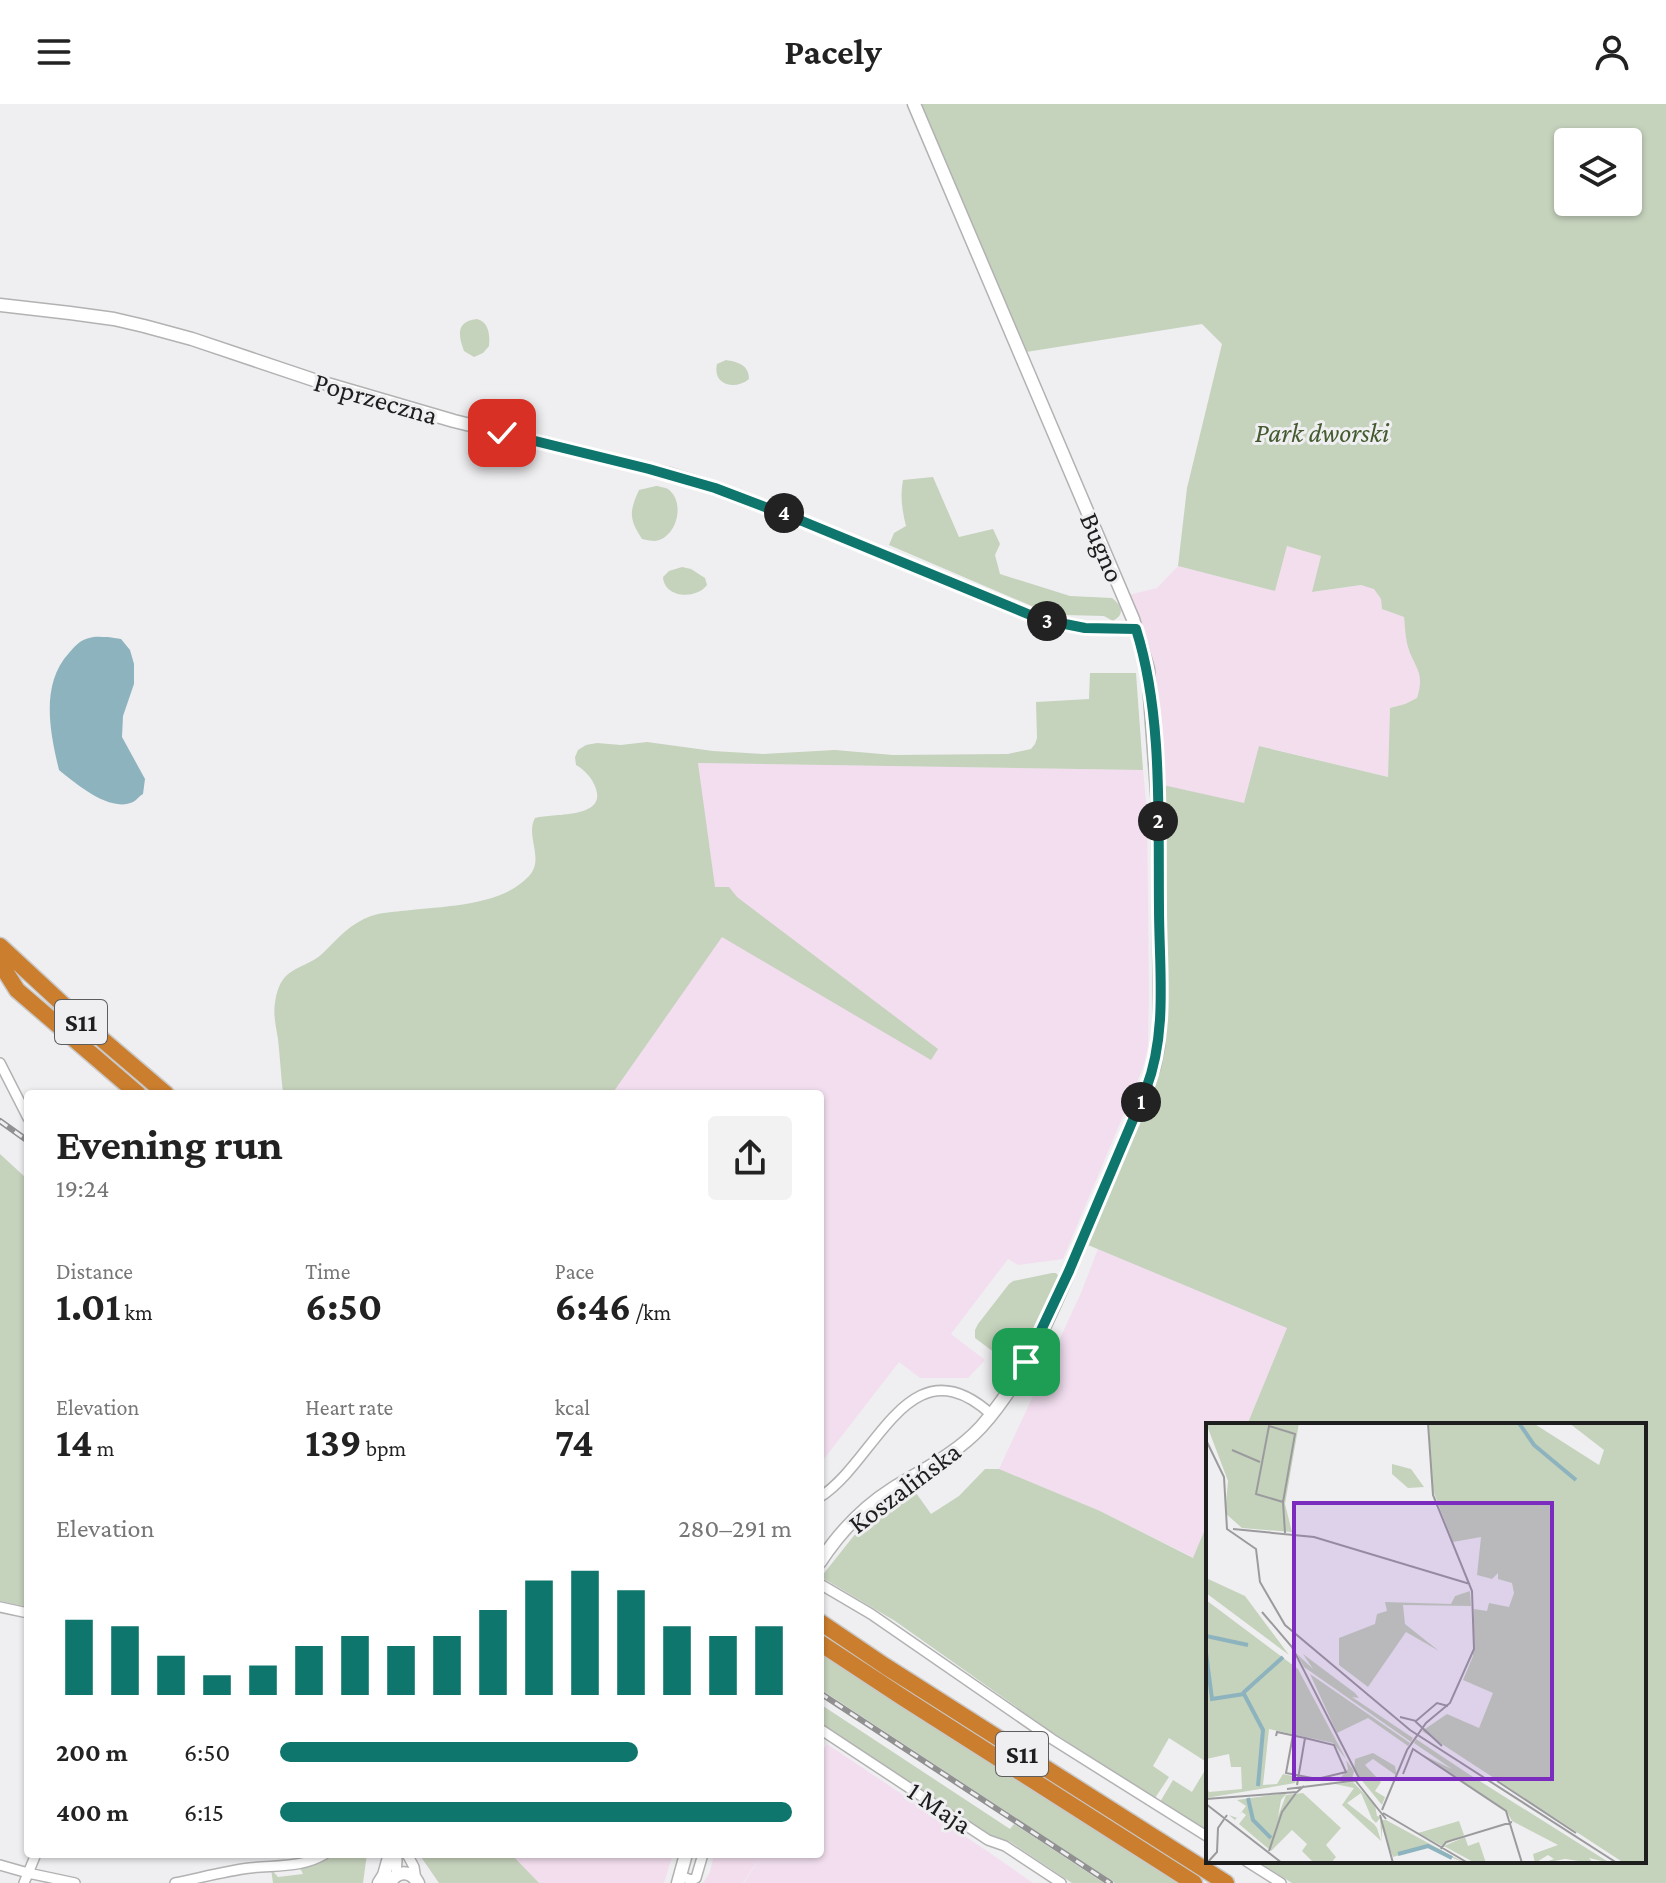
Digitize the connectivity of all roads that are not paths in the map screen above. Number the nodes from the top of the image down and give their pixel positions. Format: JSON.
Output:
{"nodes":[{"id":1,"x":914,"y":104,"type":"edge"},
{"id":2,"x":0,"y":305,"type":"edge"},
{"id":3,"x":1136,"y":629,"type":"junction"},
{"id":4,"x":0,"y":946,"type":"edge"},
{"id":5,"x":0,"y":963,"type":"edge"},
{"id":6,"x":0,"y":1063,"type":"edge"},
{"id":7,"x":133,"y":1090,"type":"edge"},
{"id":8,"x":161,"y":1090,"type":"edge"},
{"id":9,"x":24,"y":1110,"type":"edge"},
{"id":10,"x":992,"y":1415,"type":"junction"},
{"id":11,"x":824,"y":1494,"type":"edge"},
{"id":12,"x":824,"y":1556,"type":"edge"},
{"id":13,"x":824,"y":1586,"type":"edge"},
{"id":14,"x":0,"y":1607,"type":"edge"},
{"id":15,"x":24,"y":1612,"type":"edge"},
{"id":16,"x":824,"y":1625,"type":"edge"},
{"id":17,"x":824,"y":1646,"type":"edge"},
{"id":18,"x":824,"y":1732,"type":"edge"},
{"id":19,"x":1206,"y":1836,"type":"edge"},
{"id":20,"x":34,"y":1858,"type":"edge"},
{"id":21,"x":318,"y":1858,"type":"edge"},
{"id":22,"x":390,"y":1858,"type":"edge"},
{"id":23,"x":395,"y":1858,"type":"edge"},
{"id":24,"x":409,"y":1858,"type":"edge"},
{"id":25,"x":685,"y":1858,"type":"edge"},
{"id":26,"x":702,"y":1858,"type":"edge"},
{"id":27,"x":1249,"y":1863,"type":"edge"},
{"id":28,"x":0,"y":1865,"type":"edge"},
{"id":29,"x":26,"y":1878,"type":"edge"},
{"id":30,"x":679,"y":1879,"type":"edge"},
{"id":31,"x":387,"y":1881,"type":"edge"},
{"id":32,"x":417,"y":1881,"type":"edge"},
{"id":33,"x":75,"y":1883,"type":"edge"},
{"id":34,"x":175,"y":1883,"type":"edge"},
{"id":35,"x":1061,"y":1883,"type":"edge"},
{"id":36,"x":1194,"y":1883,"type":"edge"},
{"id":37,"x":1226,"y":1883,"type":"edge"},
{"id":38,"x":1281,"y":1883,"type":"edge"}],
"edges":[{"from":1,"to":3,"type":"street","name":"Bugno"},
{"from":2,"to":3,"type":"street","name":"Poprzeczna"},
{"from":3,"to":10,"type":"street","name":"Bugno"},
{"from":4,"to":8,"type":"highway","number":"S11"},
{"from":5,"to":7,"type":"highway","number":"S11"},
{"from":6,"to":9,"type":"street"},
{"from":10,"to":11,"type":"street"},
{"from":10,"to":12,"type":"street","name":"Koszalińska"},
{"from":13,"to":19,"type":"street"},
{"from":14,"to":15,"type":"street"},
{"from":16,"to":37,"type":"highway","number":"S11"},
{"from":17,"to":36,"type":"highway","number":"S11"},
{"from":18,"to":35,"type":"street","name":"1 Maja"},
{"from":20,"to":29,"type":"street"},
{"from":21,"to":34,"type":"street"},
{"from":22,"to":31,"type":"street"},
{"from":23,"to":31,"type":"street"},
{"from":24,"to":32,"type":"street"},
{"from":25,"to":30,"type":"street"},
{"from":26,"to":30,"type":"street"},
{"from":27,"to":38,"type":"street"},
{"from":28,"to":29,"type":"street"},
{"from":29,"to":33,"type":"street"},
{"from":31,"to":32,"type":"street"}]}
